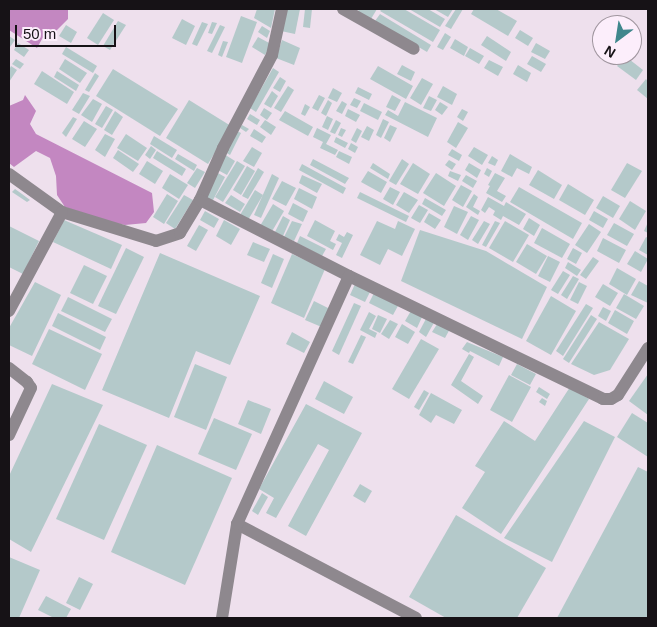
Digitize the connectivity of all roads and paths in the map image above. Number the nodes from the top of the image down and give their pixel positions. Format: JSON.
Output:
{"nodes":[{"id":1,"x":282,"y":9,"type":"edge"},
{"id":2,"x":342,"y":9,"type":"edge"},
{"id":3,"x":414,"y":48,"type":"dead end"},
{"id":4,"x":9,"y":174,"type":"edge"},
{"id":5,"x":200,"y":200,"type":"junction"},
{"id":6,"x":62,"y":212,"type":"junction"},
{"id":7,"x":349,"y":276,"type":"junction"},
{"id":8,"x":9,"y":311,"type":"edge"},
{"id":9,"x":648,"y":348,"type":"edge"},
{"id":10,"x":9,"y":368,"type":"edge"},
{"id":11,"x":9,"y":435,"type":"edge"},
{"id":12,"x":237,"y":524,"type":"junction"},
{"id":13,"x":222,"y":618,"type":"edge"},
{"id":14,"x":416,"y":618,"type":"edge"}],
"edges":[{"from":1,"to":5,"type":"street"},
{"from":2,"to":3,"type":"street"},
{"from":4,"to":6,"type":"street"},
{"from":5,"to":6,"type":"street"},
{"from":5,"to":7,"type":"street"},
{"from":6,"to":8,"type":"street"},
{"from":7,"to":9,"type":"street"},
{"from":7,"to":12,"type":"street"},
{"from":10,"to":11,"type":"street"},
{"from":12,"to":13,"type":"street"},
{"from":12,"to":14,"type":"street"}]}
